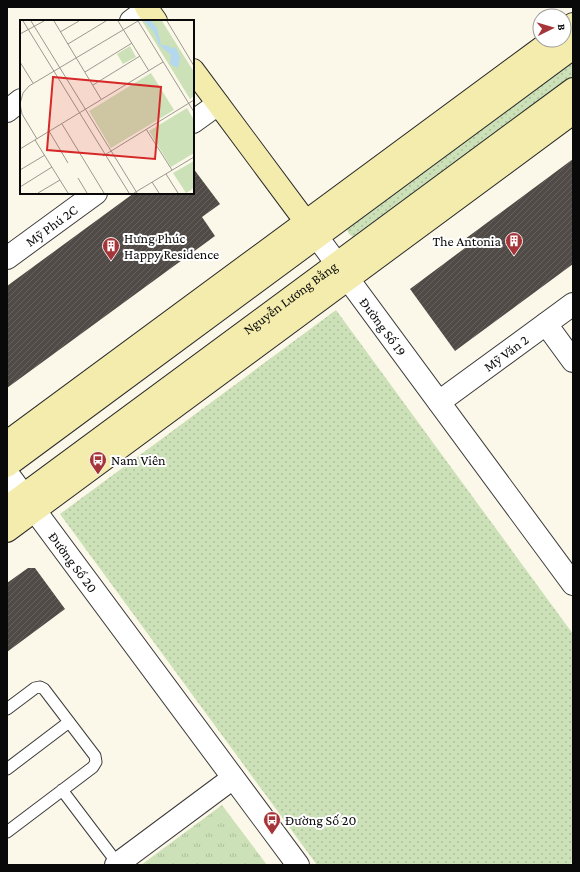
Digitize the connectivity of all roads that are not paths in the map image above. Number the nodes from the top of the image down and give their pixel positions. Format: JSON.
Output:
{"nodes":[{"id":1,"x":542,"y":48,"type":"edge"},
{"id":2,"x":573,"y":48,"type":"edge"},
{"id":3,"x":194,"y":71,"type":"edge"},
{"id":4,"x":573,"y":89,"type":"edge"},
{"id":5,"x":20,"y":101,"type":"edge"},
{"id":6,"x":218,"y":104,"type":"junction"},
{"id":7,"x":7,"y":111,"type":"edge"},
{"id":8,"x":573,"y":113,"type":"edge"},
{"id":9,"x":194,"y":121,"type":"edge"},
{"id":10,"x":95,"y":194,"type":"edge"},
{"id":11,"x":311,"y":230,"type":"junction"},
{"id":12,"x":7,"y":258,"type":"edge"},
{"id":13,"x":343,"y":272,"type":"junction"},
{"id":14,"x":573,"y":304,"type":"edge"},
{"id":15,"x":546,"y":324,"type":"junction"},
{"id":16,"x":573,"y":361,"type":"edge"},
{"id":17,"x":439,"y":402,"type":"junction"},
{"id":18,"x":7,"y":442,"type":"edge"},
{"id":19,"x":7,"y":466,"type":"edge"},
{"id":20,"x":7,"y":473,"type":"edge"},
{"id":21,"x":22,"y":504,"type":"edge"},
{"id":22,"x":7,"y":531,"type":"edge"},
{"id":23,"x":573,"y":584,"type":"edge"},
{"id":24,"x":7,"y":709,"type":"edge"},
{"id":25,"x":69,"y":722,"type":"junction"},
{"id":26,"x":7,"y":769,"type":"edge"},
{"id":27,"x":233,"y":778,"type":"junction"},
{"id":28,"x":62,"y":790,"type":"junction"},
{"id":29,"x":7,"y":832,"type":"edge"},
{"id":30,"x":117,"y":864,"type":"edge"},
{"id":31,"x":298,"y":865,"type":"edge"}],
"edges":[{"from":1,"to":11,"type":"main road"},
{"from":2,"to":11,"type":"main road"},
{"from":3,"to":6,"type":"main road","name":"Đường Số 19"},
{"from":4,"to":13,"type":"main road","name":"Nguyễn Lương Bằng"},
{"from":5,"to":7,"type":"street"},
{"from":6,"to":9,"type":"street"},
{"from":6,"to":11,"type":"main road","name":"Đường Số 19"},
{"from":8,"to":13,"type":"main road","name":"Nguyễn Lương Bằng"},
{"from":10,"to":12,"type":"street","name":"Mỹ Phú 2C"},
{"from":11,"to":13,"type":"street","name":"Đường Số 19"},
{"from":11,"to":18,"type":"main road"},
{"from":11,"to":19,"type":"main road"},
{"from":13,"to":17,"type":"street","name":"Đường Số 19"},
{"from":13,"to":21,"type":"main road","name":"Nguyễn Lương Bằng"},
{"from":14,"to":15,"type":"street","name":"Mỹ Văn 2"},
{"from":15,"to":16,"type":"street"},
{"from":15,"to":17,"type":"street","name":"Mỹ Văn 2"},
{"from":17,"to":23,"type":"street","name":"Đường Số 19"},
{"from":20,"to":21,"type":"street","name":"Đường Số 20"},
{"from":21,"to":22,"type":"main road","name":"Nguyễn Lương Bằng"},
{"from":21,"to":27,"type":"street","name":"Đường Số 20"},
{"from":24,"to":25,"type":"lane"},
{"from":25,"to":26,"type":"lane"},
{"from":25,"to":28,"type":"lane"},
{"from":27,"to":30,"type":"street"},
{"from":27,"to":31,"type":"street","name":"Đường Số 20"},
{"from":28,"to":29,"type":"lane"},
{"from":28,"to":30,"type":"lane"}]}
